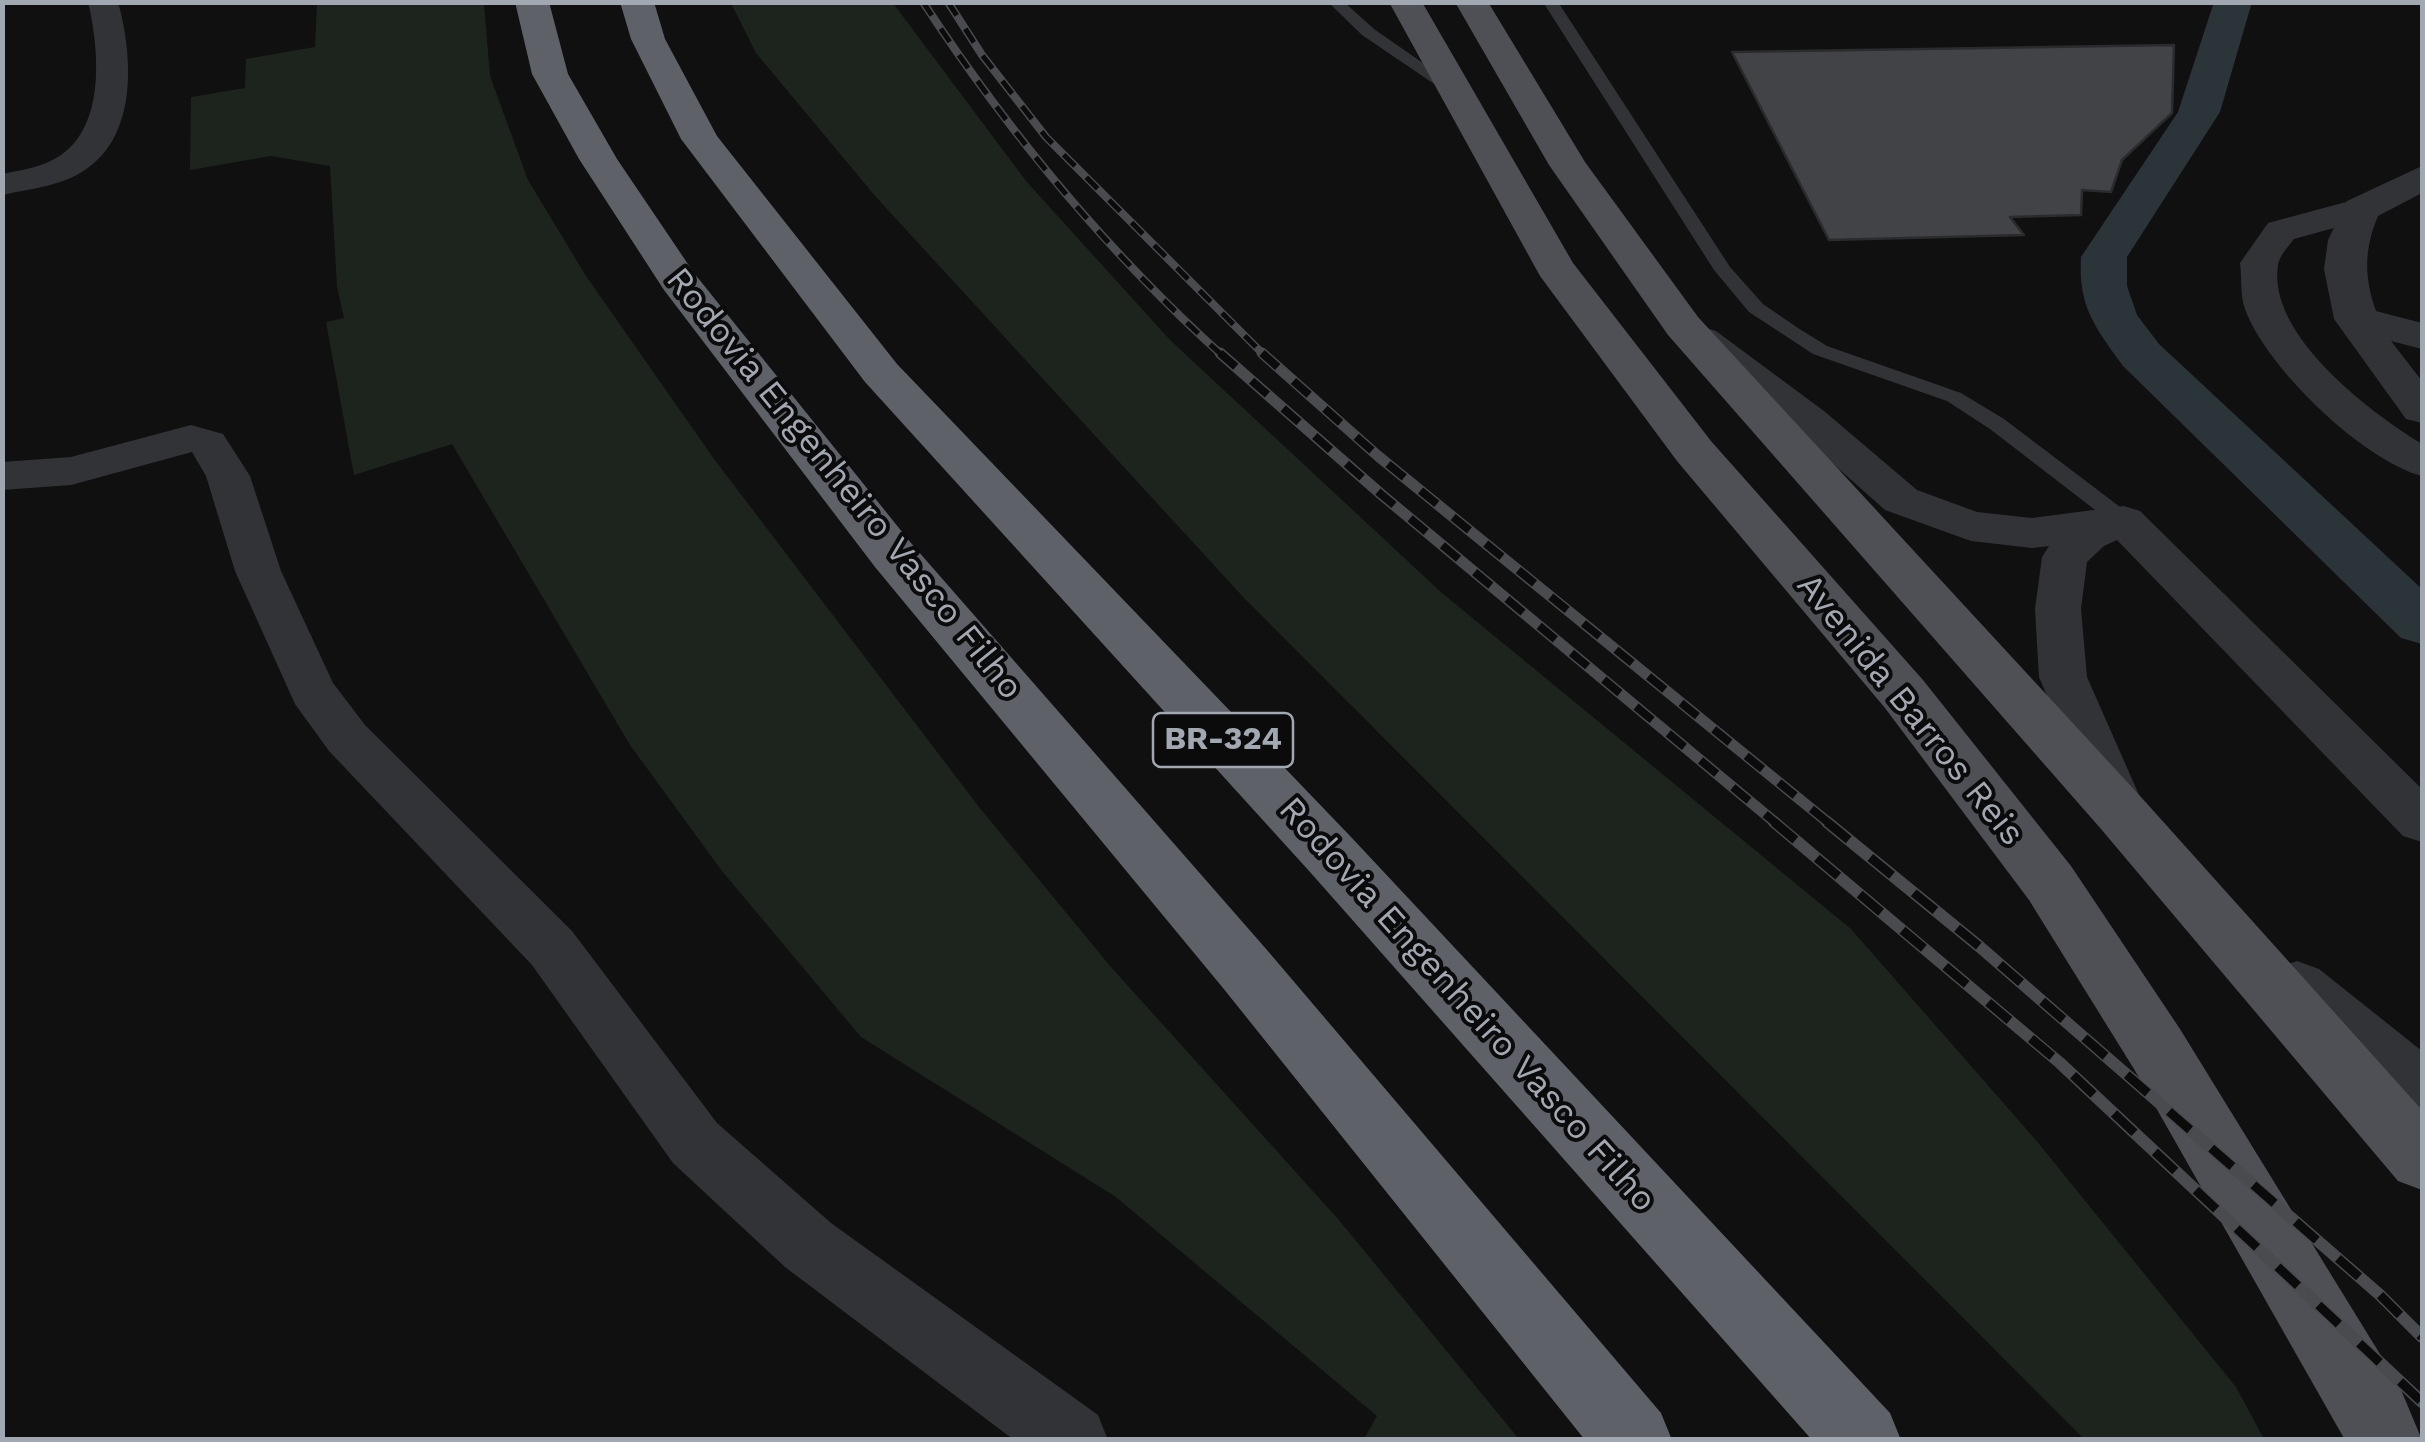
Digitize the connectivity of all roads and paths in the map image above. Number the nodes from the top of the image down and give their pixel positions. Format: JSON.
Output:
{"nodes":[{"id":1,"x":103,"y":2,"type":"edge"},
{"id":2,"x":532,"y":2,"type":"edge"},
{"id":3,"x":637,"y":2,"type":"edge"},
{"id":4,"x":1334,"y":2,"type":"edge"},
{"id":5,"x":1405,"y":2,"type":"edge"},
{"id":6,"x":1471,"y":2,"type":"edge"},
{"id":7,"x":1550,"y":2,"type":"edge"},
{"id":8,"x":1459,"y":94,"type":"junction"},
{"id":9,"x":2422,"y":178,"type":"edge"},
{"id":10,"x":2,"y":185,"type":"edge"},
{"id":11,"x":2361,"y":209,"type":"junction"},
{"id":12,"x":2354,"y":319,"type":"junction"},
{"id":13,"x":1683,"y":326,"type":"junction"},
{"id":14,"x":2422,"y":336,"type":"edge"},
{"id":15,"x":2422,"y":409,"type":"edge"},
{"id":16,"x":2422,"y":462,"type":"edge"},
{"id":17,"x":2,"y":476,"type":"edge"},
{"id":18,"x":2124,"y":521,"type":"junction"},
{"id":19,"x":2122,"y":813,"type":"junction"},
{"id":20,"x":2422,"y":820,"type":"edge"},
{"id":21,"x":2217,"y":922,"type":"junction"},
{"id":22,"x":2422,"y":1090,"type":"edge"},
{"id":23,"x":2422,"y":1159,"type":"edge"},
{"id":24,"x":2383,"y":1430,"type":"edge"},
{"id":25,"x":1073,"y":1440,"type":"edge"},
{"id":26,"x":1634,"y":1440,"type":"edge"},
{"id":27,"x":1863,"y":1440,"type":"edge"}],
"edges":[{"from":1,"to":10,"type":"street"},
{"from":2,"to":26,"type":"highway","name":"Rodovia Engenheiro Vasco Filho"},
{"from":3,"to":27,"type":"highway","name":"Rodovia Engenheiro Vasco Filho","number":"BR-324"},
{"from":4,"to":8,"type":"lane"},
{"from":5,"to":8,"type":"main road","name":"Avenida Barros Reis"},
{"from":6,"to":13,"type":"main road"},
{"from":7,"to":18,"type":"lane"},
{"from":8,"to":24,"type":"main road","name":"Avenida Barros Reis"},
{"from":9,"to":11,"type":"street"},
{"from":11,"to":12,"type":"street"},
{"from":11,"to":16,"type":"street"},
{"from":12,"to":14,"type":"street"},
{"from":12,"to":15,"type":"street"},
{"from":13,"to":18,"type":"street"},
{"from":13,"to":19,"type":"main road"},
{"from":17,"to":25,"type":"street"},
{"from":18,"to":19,"type":"street"},
{"from":18,"to":20,"type":"street"},
{"from":19,"to":21,"type":"main road"},
{"from":21,"to":22,"type":"street"},
{"from":21,"to":23,"type":"main road"}]}
